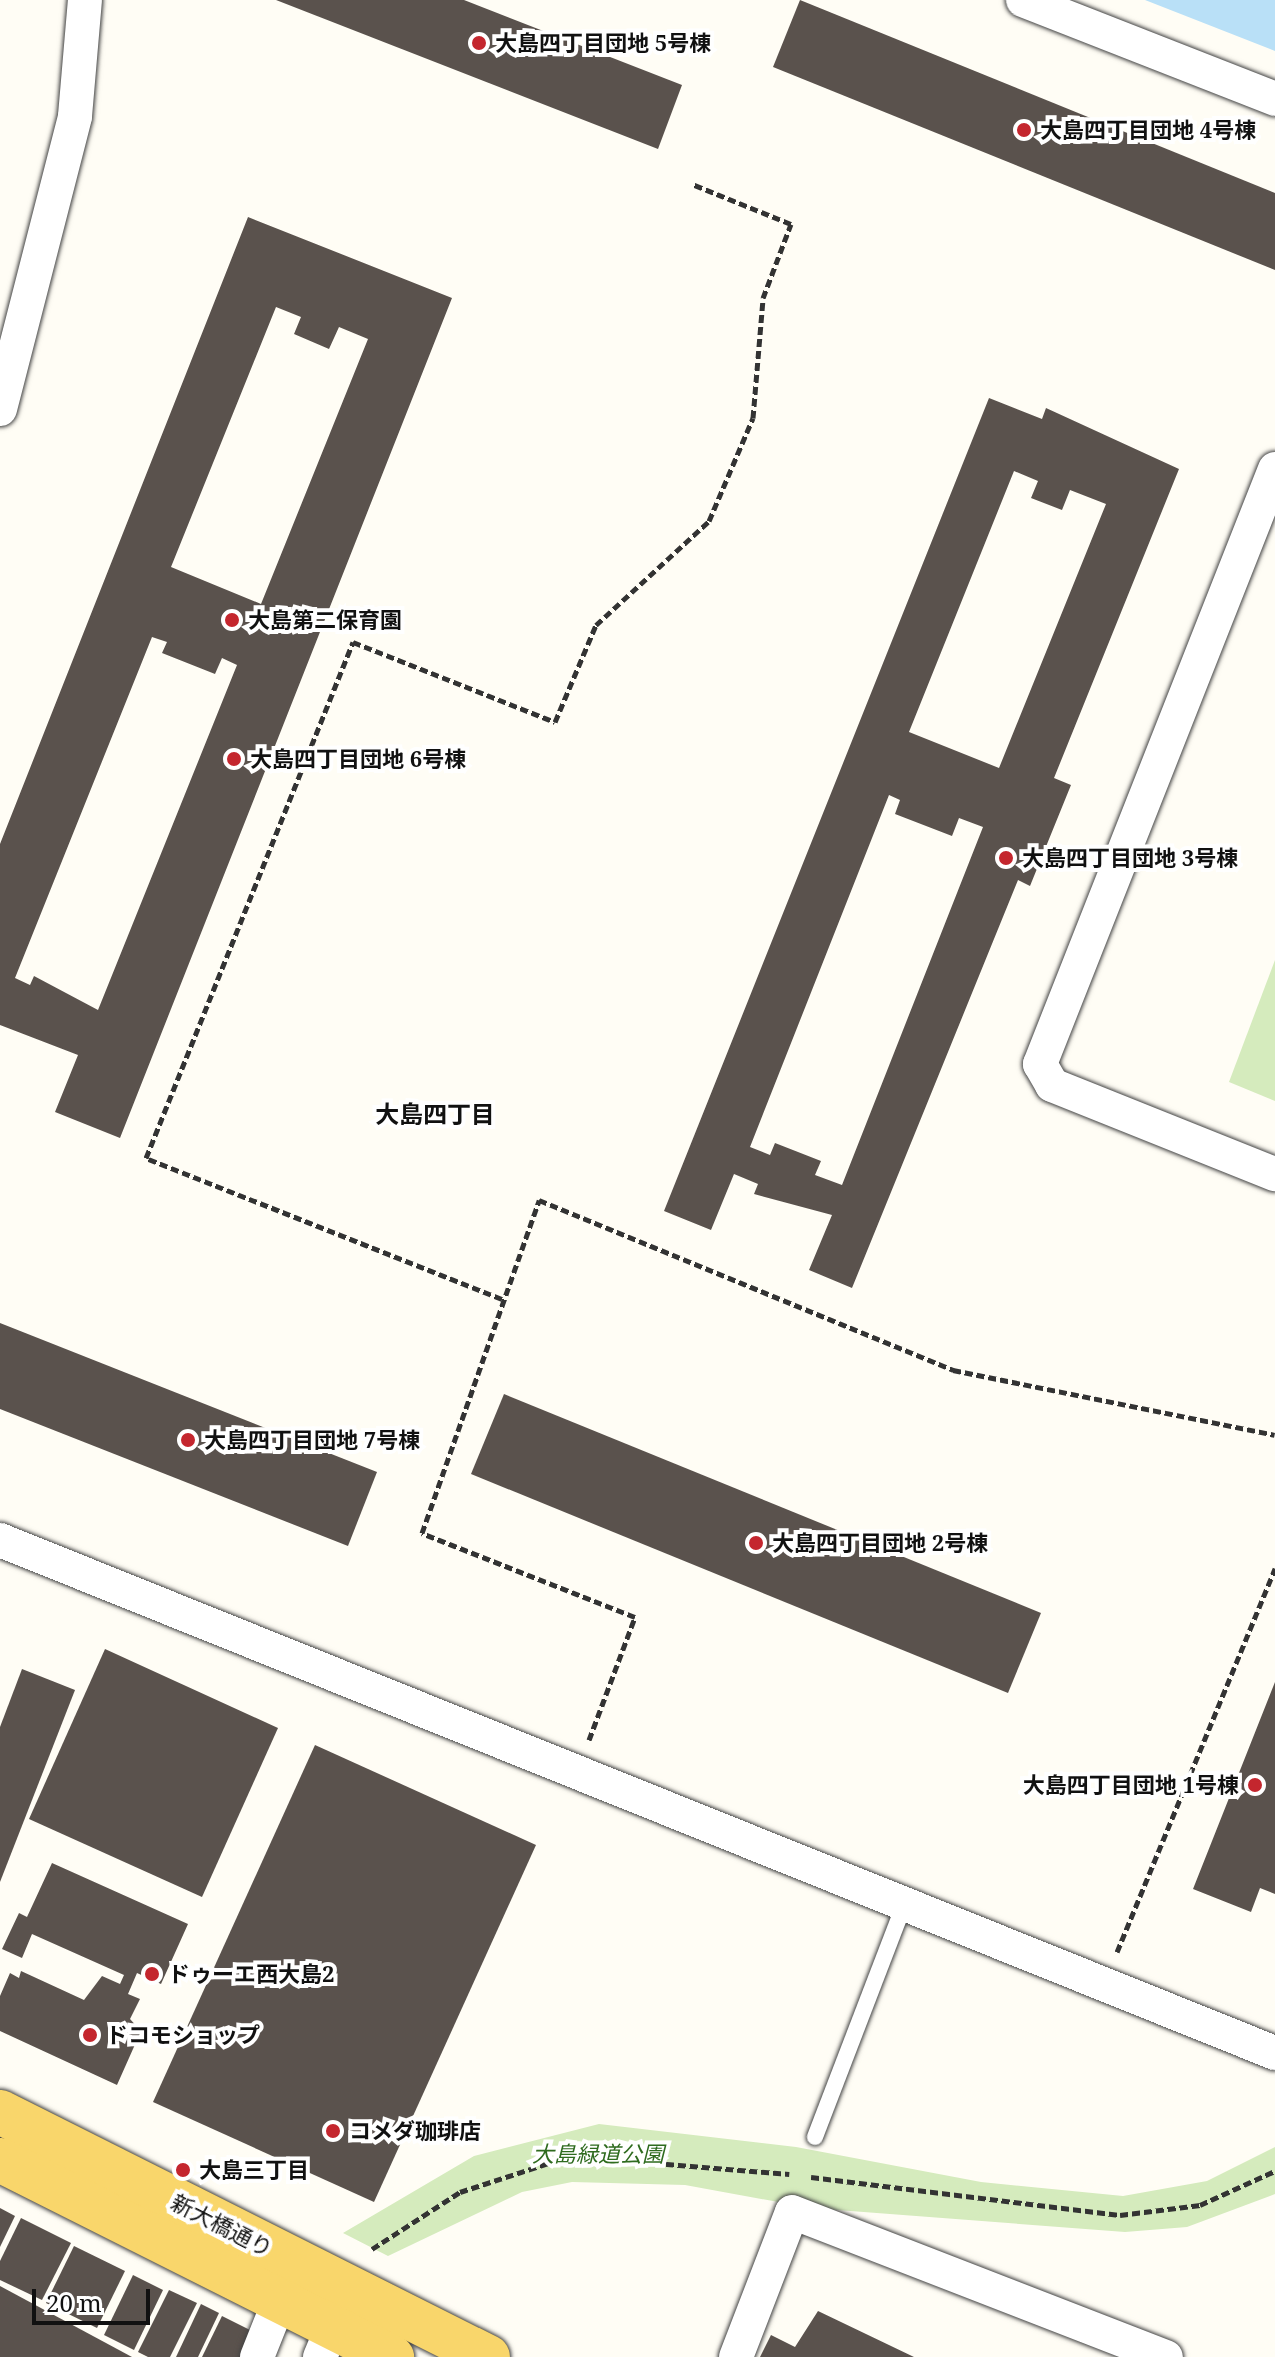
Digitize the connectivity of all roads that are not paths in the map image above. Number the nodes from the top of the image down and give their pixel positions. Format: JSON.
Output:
{"nodes":[{"id":1,"x":85,"y":0,"type":"edge"},
{"id":2,"x":1023,"y":0,"type":"edge"},
{"id":3,"x":1275,"y":99,"type":"edge"},
{"id":4,"x":0,"y":409,"type":"edge"},
{"id":5,"x":1275,"y":469,"type":"edge"},
{"id":6,"x":1275,"y":1174,"type":"edge"},
{"id":7,"x":0,"y":1540,"type":"edge"},
{"id":8,"x":905,"y":1903,"type":"junction"},
{"id":9,"x":1275,"y":2053,"type":"edge"},
{"id":10,"x":0,"y":2112,"type":"edge"},
{"id":11,"x":815,"y":2137,"type":"dead end"},
{"id":12,"x":0,"y":2160,"type":"edge"},
{"id":13,"x":296,"y":2262,"type":"junction"},
{"id":14,"x":350,"y":2288,"type":"junction"},
{"id":15,"x":278,"y":2302,"type":"junction"},
{"id":16,"x":326,"y":2342,"type":"edge"},
{"id":17,"x":257,"y":2357,"type":"edge"},
{"id":18,"x":392,"y":2357,"type":"edge"},
{"id":19,"x":488,"y":2357,"type":"edge"},
{"id":20,"x":736,"y":2357,"type":"edge"},
{"id":21,"x":1166,"y":2357,"type":"edge"}],
"edges":[{"from":1,"to":4,"type":"street"},
{"from":2,"to":3,"type":"street"},
{"from":5,"to":6,"type":"street"},
{"from":7,"to":8,"type":"street"},
{"from":8,"to":9,"type":"street"},
{"from":8,"to":11,"type":"lane"},
{"from":10,"to":13,"type":"main road","name":"新大橋通り"},
{"from":12,"to":15,"type":"main road","name":"新大橋通り"},
{"from":13,"to":14,"type":"main road","name":"新大橋通り"},
{"from":13,"to":15,"type":"street"},
{"from":14,"to":16,"type":"street"},
{"from":14,"to":19,"type":"main road","name":"新大橋通り"},
{"from":15,"to":16,"type":"main road","name":"新大橋通り"},
{"from":15,"to":17,"type":"street"},
{"from":16,"to":18,"type":"main road","name":"新大橋通り"},
{"from":20,"to":21,"type":"street"}]}
